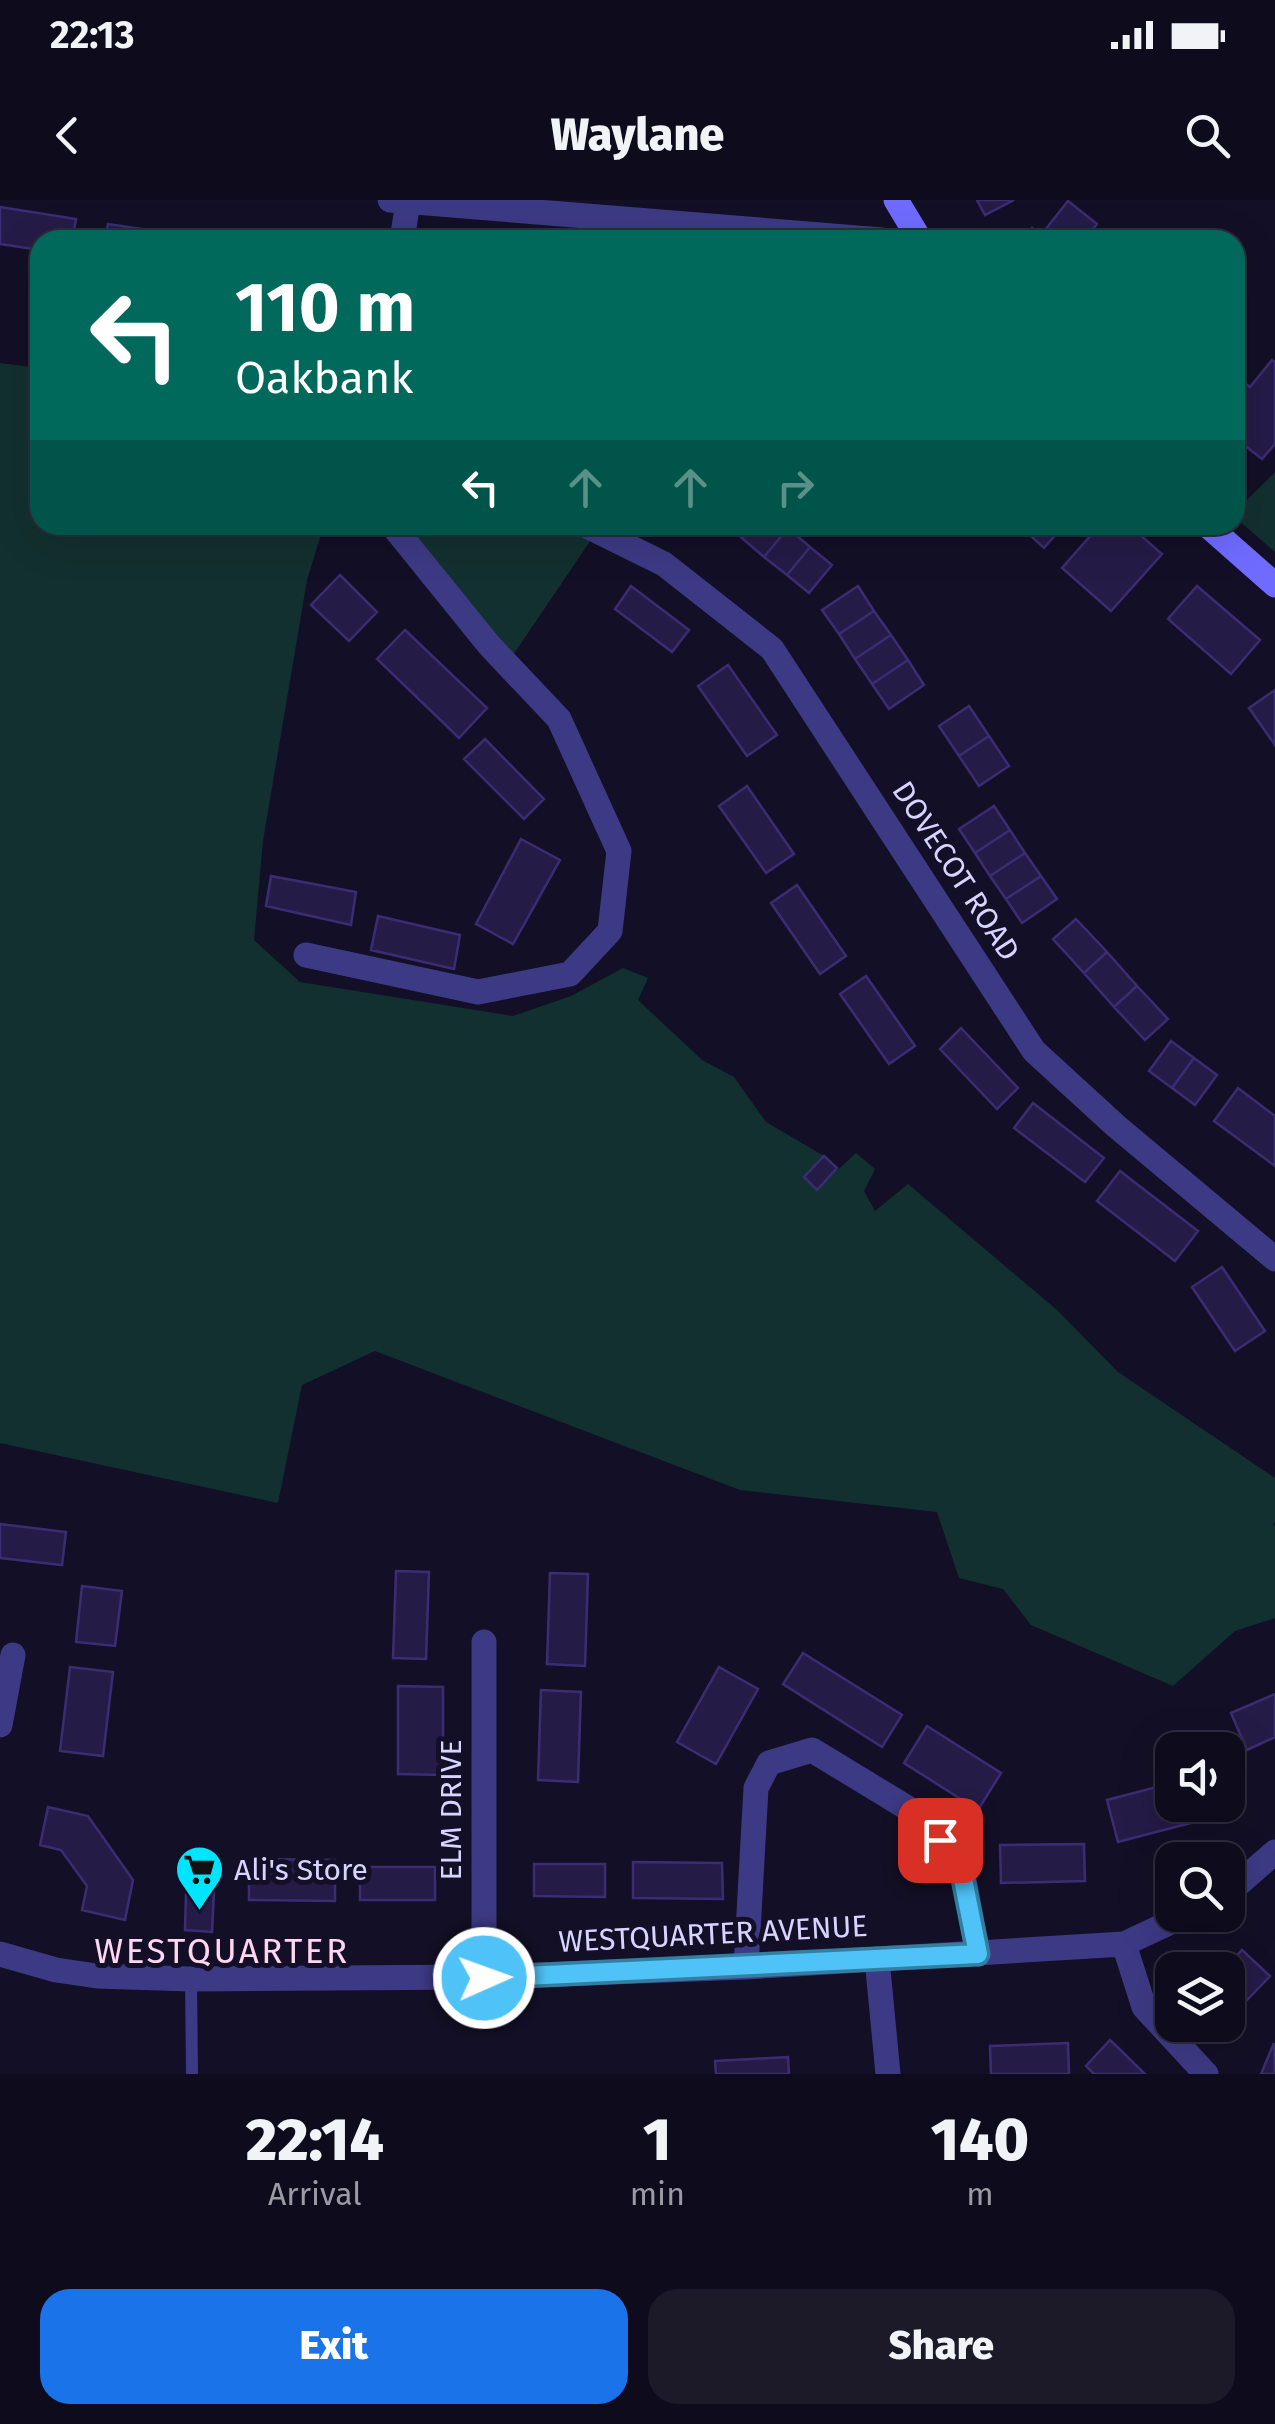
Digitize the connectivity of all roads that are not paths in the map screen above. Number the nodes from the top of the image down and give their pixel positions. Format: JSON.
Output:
{"nodes":[{"id":1,"x":896,"y":200,"type":"edge"},
{"id":2,"x":399,"y":201,"type":"edge"},
{"id":3,"x":401,"y":230,"type":"edge"},
{"id":4,"x":758,"y":230,"type":"edge"},
{"id":5,"x":907,"y":230,"type":"edge"},
{"id":6,"x":400,"y":535,"type":"edge"},
{"id":7,"x":605,"y":535,"type":"edge"},
{"id":8,"x":1218,"y":535,"type":"edge"},
{"id":9,"x":1275,"y":585,"type":"edge"},
{"id":10,"x":306,"y":956,"type":"dead end"},
{"id":11,"x":1275,"y":1259,"type":"edge"},
{"id":12,"x":484,"y":1642,"type":"dead end"},
{"id":13,"x":12,"y":1655,"type":"dead end"},
{"id":14,"x":0,"y":1725,"type":"edge"},
{"id":15,"x":1275,"y":1852,"type":"edge"},
{"id":16,"x":1245,"y":1878,"type":"edge"},
{"id":17,"x":1155,"y":1930,"type":"edge"},
{"id":18,"x":1124,"y":1944,"type":"junction"},
{"id":19,"x":0,"y":1954,"type":"edge"},
{"id":20,"x":978,"y":1954,"type":"junction"},
{"id":21,"x":877,"y":1959,"type":"junction"},
{"id":22,"x":746,"y":1967,"type":"junction"},
{"id":23,"x":484,"y":1978,"type":"junction"},
{"id":24,"x":191,"y":1979,"type":"junction"},
{"id":25,"x":192,"y":2074,"type":"edge"},
{"id":26,"x":888,"y":2074,"type":"edge"},
{"id":27,"x":1206,"y":2074,"type":"edge"}],
"edges":[{"from":1,"to":5,"type":"main road"},
{"from":2,"to":3,"type":"street"},
{"from":2,"to":4,"type":"street"},
{"from":6,"to":10,"type":"street"},
{"from":7,"to":11,"type":"street","name":"DOVECOT ROAD"},
{"from":8,"to":9,"type":"main road"},
{"from":12,"to":23,"type":"street","name":"ELM DRIVE"},
{"from":13,"to":14,"type":"street"},
{"from":15,"to":16,"type":"street"},
{"from":17,"to":18,"type":"street","name":"WESTQUARTER AVENUE"},
{"from":18,"to":20,"type":"street","name":"WESTQUARTER AVENUE"},
{"from":18,"to":27,"type":"street"},
{"from":19,"to":24,"type":"street","name":"WESTQUARTER AVENUE"},
{"from":20,"to":21,"type":"street","name":"WESTQUARTER AVENUE"},
{"from":20,"to":22,"type":"street"},
{"from":21,"to":22,"type":"street","name":"WESTQUARTER AVENUE"},
{"from":21,"to":26,"type":"street"},
{"from":22,"to":23,"type":"street","name":"WESTQUARTER AVENUE"},
{"from":23,"to":24,"type":"street","name":"WESTQUARTER AVENUE"},
{"from":24,"to":25,"type":"lane"}]}
